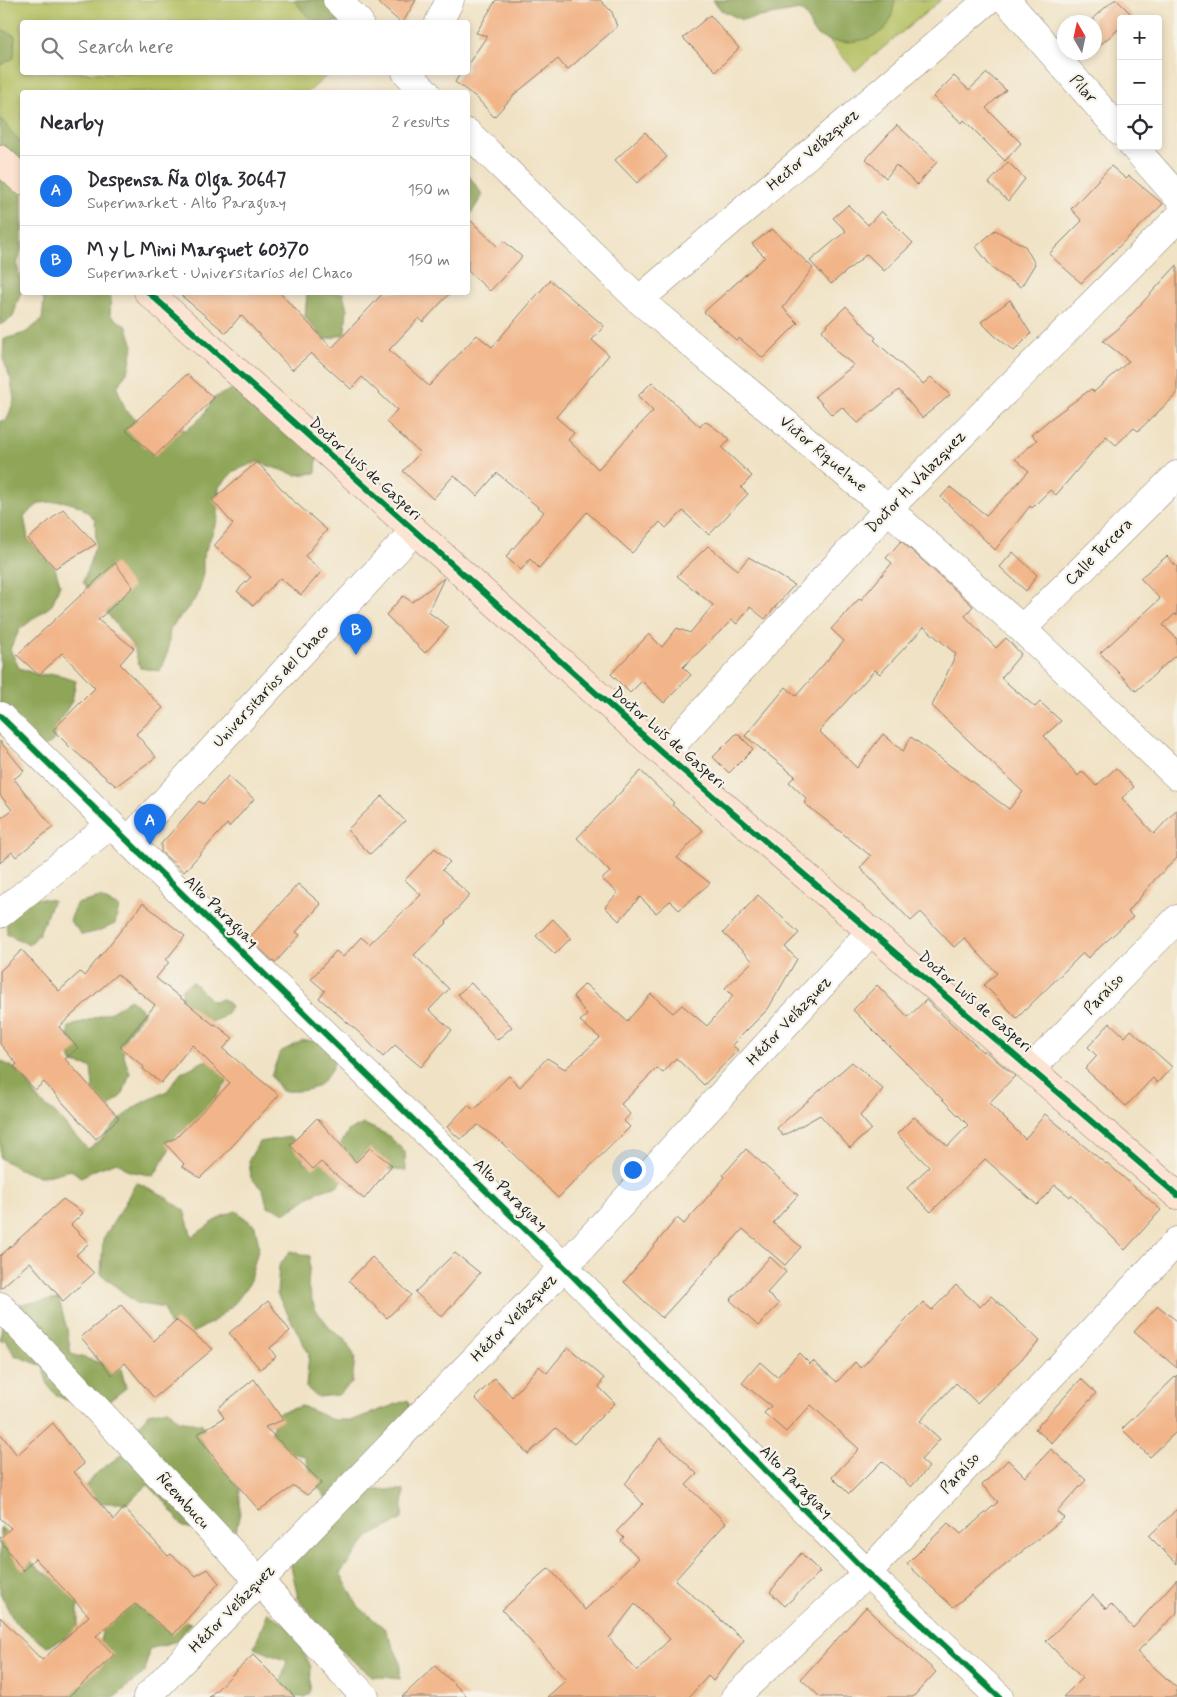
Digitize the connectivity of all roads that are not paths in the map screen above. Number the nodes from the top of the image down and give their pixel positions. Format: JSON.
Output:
{"nodes":[{"id":1,"x":337,"y":0,"type":"edge"},
{"id":2,"x":450,"y":0,"type":"edge"},
{"id":3,"x":988,"y":0,"type":"edge"},
{"id":4,"x":1006,"y":0,"type":"edge"},
{"id":5,"x":356,"y":20,"type":"edge"},
{"id":6,"x":440,"y":20,"type":"edge"},
{"id":7,"x":1117,"y":127,"type":"edge"},
{"id":8,"x":470,"y":135,"type":"edge"},
{"id":9,"x":1137,"y":150,"type":"edge"},
{"id":10,"x":0,"y":159,"type":"edge"},
{"id":11,"x":20,"y":178,"type":"edge"},
{"id":12,"x":1177,"y":196,"type":"edge"},
{"id":13,"x":1177,"y":219,"type":"edge"},
{"id":14,"x":151,"y":295,"type":"edge"},
{"id":15,"x":639,"y":300,"type":"junction"},
{"id":16,"x":1177,"y":475,"type":"edge"},
{"id":17,"x":888,"y":509,"type":"junction"},
{"id":18,"x":414,"y":531,"type":"junction"},
{"id":19,"x":1022,"y":629,"type":"junction"},
{"id":20,"x":0,"y":716,"type":"edge"},
{"id":21,"x":664,"y":754,"type":"junction"},
{"id":22,"x":1177,"y":776,"type":"edge"},
{"id":23,"x":119,"y":833,"type":"junction"},
{"id":24,"x":0,"y":914,"type":"edge"},
{"id":25,"x":1177,"y":919,"type":"edge"},
{"id":26,"x":871,"y":932,"type":"junction"},
{"id":27,"x":1030,"y":1069,"type":"junction"},
{"id":28,"x":1177,"y":1196,"type":"edge"},
{"id":29,"x":1177,"y":1241,"type":"edge"},
{"id":30,"x":564,"y":1267,"type":"junction"},
{"id":31,"x":0,"y":1306,"type":"edge"},
{"id":32,"x":867,"y":1573,"type":"junction"},
{"id":33,"x":259,"y":1581,"type":"junction"},
{"id":34,"x":147,"y":1697,"type":"edge"},
{"id":35,"x":365,"y":1697,"type":"edge"},
{"id":36,"x":735,"y":1697,"type":"edge"},
{"id":37,"x":999,"y":1697,"type":"edge"}],
"edges":[{"from":1,"to":5,"type":"street"},
{"from":2,"to":6,"type":"street"},
{"from":3,"to":15,"type":"street","name":"Hector Velázquez"},
{"from":4,"to":7,"type":"street","name":"Pilar"},
{"from":8,"to":15,"type":"street","name":"Victor Riquelme"},
{"from":9,"to":12,"type":"street"},
{"from":10,"to":11,"type":"street"},
{"from":13,"to":17,"type":"street","name":"Doctor H. Valazquez"},
{"from":14,"to":18,"type":"street","name":"Doctor Luis de Gasperi"},
{"from":15,"to":17,"type":"street","name":"Victor Riquelme"},
{"from":16,"to":19,"type":"street","name":"Calle Tercera"},
{"from":17,"to":19,"type":"street","name":"Victor Riquelme"},
{"from":17,"to":21,"type":"street","name":"Doctor H. Valazquez"},
{"from":18,"to":21,"type":"street","name":"Doctor Luis de Gasperi"},
{"from":18,"to":23,"type":"street","name":"Universitarios del Chaco"},
{"from":19,"to":22,"type":"street","name":"Victor Riquelme"},
{"from":20,"to":23,"type":"street","name":"Alto Paraguay"},
{"from":21,"to":26,"type":"street","name":"Doctor Luis de Gasperi"},
{"from":23,"to":24,"type":"street","name":"Universitarios del Chaco"},
{"from":23,"to":30,"type":"street","name":"Alto Paraguay"},
{"from":25,"to":27,"type":"street","name":"Paraíso"},
{"from":26,"to":27,"type":"street","name":"Doctor Luis de Gasperi"},
{"from":26,"to":30,"type":"street","name":"Héctor Velázquez"},
{"from":27,"to":28,"type":"street","name":"Doctor Luis de Gasperi"},
{"from":29,"to":32,"type":"street","name":"Paraíso"},
{"from":30,"to":32,"type":"street","name":"Alto Paraguay"},
{"from":30,"to":33,"type":"street","name":"Héctor Velázquez"},
{"from":31,"to":33,"type":"street","name":"Ñeembucu"},
{"from":32,"to":36,"type":"street","name":"Paraíso"},
{"from":32,"to":37,"type":"street","name":"Alto Paraguay"},
{"from":33,"to":34,"type":"street","name":"Héctor Velázquez"},
{"from":33,"to":35,"type":"street","name":"Ñeembucu"}]}
